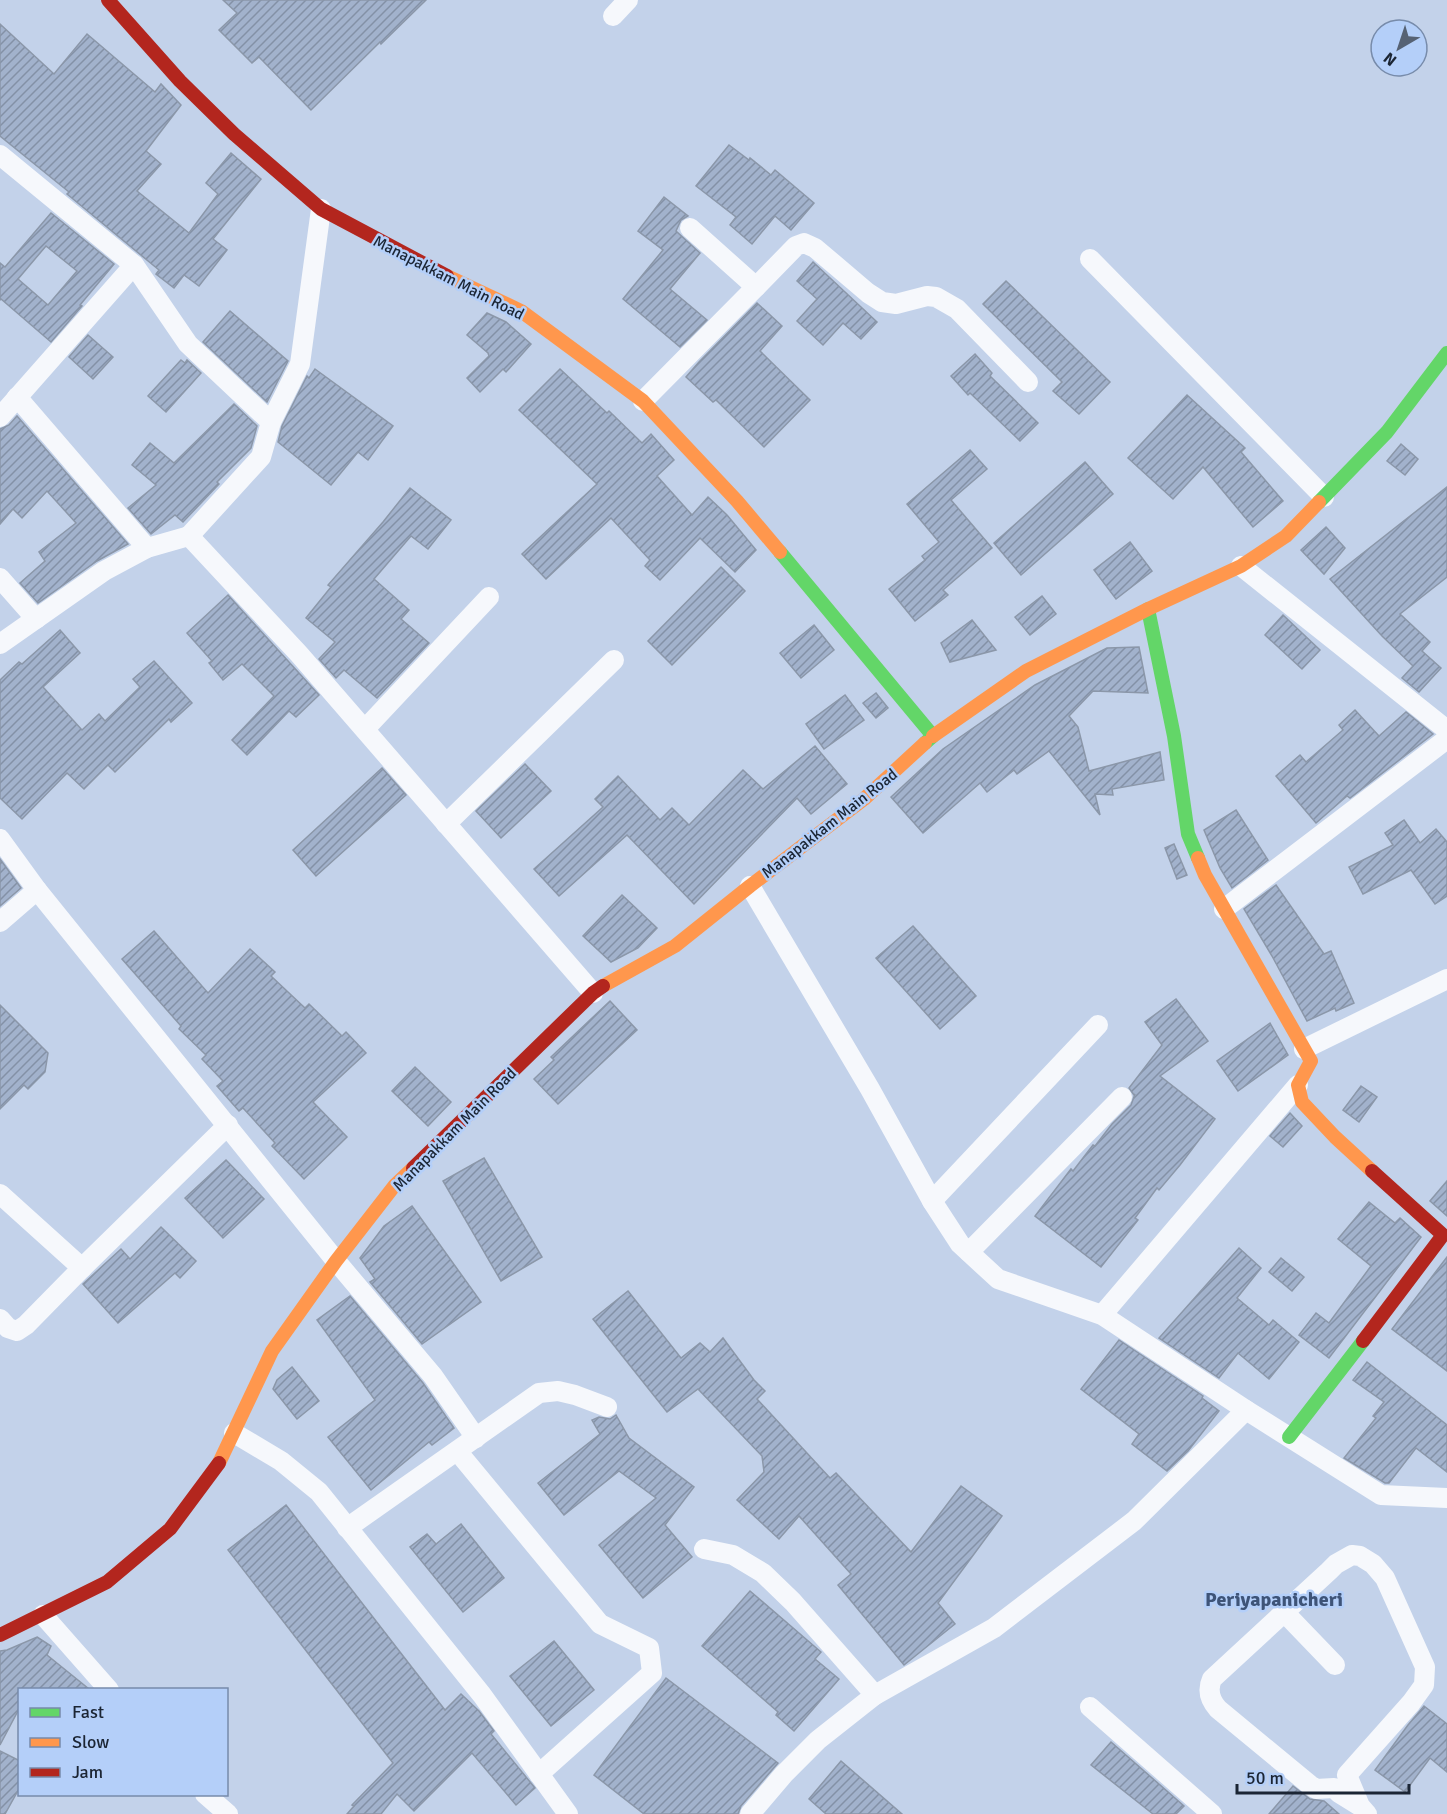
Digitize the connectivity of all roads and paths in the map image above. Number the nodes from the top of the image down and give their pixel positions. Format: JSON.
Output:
{"nodes":[{"id":1,"x":108,"y":0,"type":"edge"},
{"id":2,"x":628,"y":0,"type":"edge"},
{"id":3,"x":613,"y":16,"type":"dead end"},
{"id":4,"x":0,"y":155,"type":"edge"},
{"id":5,"x":321,"y":209,"type":"junction"},
{"id":6,"x":690,"y":228,"type":"dead end"},
{"id":7,"x":1090,"y":259,"type":"dead end"},
{"id":8,"x":134,"y":265,"type":"junction"},
{"id":9,"x":756,"y":287,"type":"junction"},
{"id":10,"x":1447,"y":353,"type":"edge"},
{"id":11,"x":1028,"y":382,"type":"dead end"},
{"id":12,"x":17,"y":397,"type":"junction"},
{"id":13,"x":643,"y":401,"type":"junction"},
{"id":14,"x":0,"y":417,"type":"edge"},
{"id":15,"x":271,"y":422,"type":"junction"},
{"id":16,"x":1324,"y":496,"type":"junction"},
{"id":17,"x":189,"y":536,"type":"junction"},
{"id":18,"x":147,"y":548,"type":"junction"},
{"id":19,"x":1241,"y":566,"type":"junction"},
{"id":20,"x":0,"y":578,"type":"edge"},
{"id":21,"x":489,"y":597,"type":"dead end"},
{"id":22,"x":1148,"y":609,"type":"junction"},
{"id":23,"x":36,"y":619,"type":"junction"},
{"id":24,"x":0,"y":644,"type":"edge"},
{"id":25,"x":614,"y":660,"type":"dead end"},
{"id":26,"x":364,"y":729,"type":"junction"},
{"id":27,"x":1447,"y":729,"type":"edge"},
{"id":28,"x":933,"y":736,"type":"junction"},
{"id":29,"x":1447,"y":739,"type":"edge"},
{"id":30,"x":446,"y":824,"type":"junction"},
{"id":31,"x":0,"y":839,"type":"edge"},
{"id":32,"x":750,"y":886,"type":"junction"},
{"id":33,"x":37,"y":890,"type":"junction"},
{"id":34,"x":1224,"y":909,"type":"junction"},
{"id":35,"x":0,"y":922,"type":"edge"},
{"id":36,"x":1447,"y":979,"type":"edge"},
{"id":37,"x":593,"y":993,"type":"junction"},
{"id":38,"x":1098,"y":1025,"type":"dead end"},
{"id":39,"x":1304,"y":1049,"type":"junction"},
{"id":40,"x":1298,"y":1085,"type":"junction"},
{"id":41,"x":1122,"y":1097,"type":"dead end"},
{"id":42,"x":228,"y":1125,"type":"junction"},
{"id":43,"x":0,"y":1194,"type":"edge"},
{"id":44,"x":932,"y":1201,"type":"junction"},
{"id":45,"x":969,"y":1252,"type":"junction"},
{"id":46,"x":336,"y":1261,"type":"junction"},
{"id":47,"x":82,"y":1268,"type":"junction"},
{"id":48,"x":1102,"y":1315,"type":"junction"},
{"id":49,"x":0,"y":1319,"type":"edge"},
{"id":50,"x":607,"y":1407,"type":"dead end"},
{"id":51,"x":1246,"y":1410,"type":"junction"},
{"id":52,"x":234,"y":1433,"type":"junction"},
{"id":53,"x":1289,"y":1437,"type":"junction"},
{"id":54,"x":476,"y":1438,"type":"junction"},
{"id":55,"x":458,"y":1452,"type":"junction"},
{"id":56,"x":1447,"y":1498,"type":"edge"},
{"id":57,"x":347,"y":1528,"type":"junction"},
{"id":58,"x":704,"y":1549,"type":"dead end"},
{"id":59,"x":1284,"y":1612,"type":"junction"},
{"id":60,"x":43,"y":1615,"type":"junction"},
{"id":61,"x":0,"y":1635,"type":"edge"},
{"id":62,"x":1335,"y":1665,"type":"dead end"},
{"id":63,"x":108,"y":1688,"type":"edge"},
{"id":64,"x":875,"y":1695,"type":"junction"},
{"id":65,"x":1090,"y":1707,"type":"dead end"},
{"id":66,"x":539,"y":1774,"type":"junction"},
{"id":67,"x":1342,"y":1785,"type":"junction"},
{"id":68,"x":207,"y":1796,"type":"edge"},
{"id":69,"x":1364,"y":1810,"type":"edge"},
{"id":70,"x":228,"y":1814,"type":"edge"},
{"id":71,"x":568,"y":1814,"type":"edge"},
{"id":72,"x":750,"y":1814,"type":"edge"},
{"id":73,"x":1212,"y":1814,"type":"edge"}],
"edges":[{"from":1,"to":5,"type":"main road","name":"Manapakkam Main Road"},
{"from":2,"to":3,"type":"street"},
{"from":4,"to":8,"type":"street"},
{"from":5,"to":13,"type":"main road","name":"Manapakkam Main Road"},
{"from":5,"to":15,"type":"street"},
{"from":6,"to":9,"type":"street"},
{"from":7,"to":16,"type":"street"},
{"from":8,"to":12,"type":"street"},
{"from":8,"to":15,"type":"street"},
{"from":9,"to":11,"type":"street"},
{"from":9,"to":13,"type":"street"},
{"from":10,"to":16,"type":"main road"},
{"from":12,"to":14,"type":"street"},
{"from":12,"to":18,"type":"street"},
{"from":13,"to":28,"type":"main road","name":"Manapakkam Main Road"},
{"from":15,"to":17,"type":"street"},
{"from":16,"to":19,"type":"main road"},
{"from":17,"to":18,"type":"street"},
{"from":17,"to":26,"type":"street"},
{"from":18,"to":23,"type":"street"},
{"from":19,"to":22,"type":"main road"},
{"from":19,"to":27,"type":"street"},
{"from":20,"to":23,"type":"street"},
{"from":21,"to":26,"type":"street"},
{"from":22,"to":28,"type":"main road"},
{"from":22,"to":34,"type":"main road"},
{"from":23,"to":24,"type":"street"},
{"from":25,"to":30,"type":"street"},
{"from":26,"to":30,"type":"street"},
{"from":28,"to":32,"type":"main road","name":"Manapakkam Main Road"},
{"from":29,"to":34,"type":"street"},
{"from":30,"to":37,"type":"street"},
{"from":31,"to":33,"type":"street"},
{"from":32,"to":37,"type":"main road","name":"Manapakkam Main Road"},
{"from":32,"to":44,"type":"street"},
{"from":33,"to":35,"type":"street"},
{"from":33,"to":42,"type":"street"},
{"from":34,"to":39,"type":"main road"},
{"from":36,"to":39,"type":"street"},
{"from":37,"to":46,"type":"main road","name":"Manapakkam Main Road"},
{"from":38,"to":44,"type":"street"},
{"from":39,"to":40,"type":"main road"},
{"from":40,"to":48,"type":"street"},
{"from":40,"to":53,"type":"main road"},
{"from":41,"to":45,"type":"street"},
{"from":42,"to":46,"type":"street"},
{"from":42,"to":47,"type":"street"},
{"from":43,"to":47,"type":"street"},
{"from":44,"to":45,"type":"street"},
{"from":45,"to":48,"type":"street"},
{"from":46,"to":52,"type":"main road","name":"Manapakkam Main Road"},
{"from":46,"to":54,"type":"street"},
{"from":47,"to":49,"type":"street"},
{"from":48,"to":51,"type":"street"},
{"from":50,"to":54,"type":"street"},
{"from":51,"to":53,"type":"street"},
{"from":51,"to":64,"type":"street"},
{"from":52,"to":57,"type":"street"},
{"from":52,"to":60,"type":"main road","name":"Manapakkam Main Road"},
{"from":53,"to":56,"type":"street"},
{"from":54,"to":55,"type":"street"},
{"from":55,"to":57,"type":"street"},
{"from":55,"to":66,"type":"street"},
{"from":57,"to":66,"type":"street"},
{"from":58,"to":64,"type":"street"},
{"from":59,"to":62,"type":"street"},
{"from":59,"to":67,"type":"street"},
{"from":59,"to":67,"type":"street"},
{"from":60,"to":61,"type":"main road","name":"Manapakkam Main Road"},
{"from":60,"to":63,"type":"street"},
{"from":64,"to":72,"type":"street"},
{"from":65,"to":73,"type":"street"},
{"from":66,"to":71,"type":"street"},
{"from":67,"to":69,"type":"street"},
{"from":68,"to":70,"type":"street"}]}
